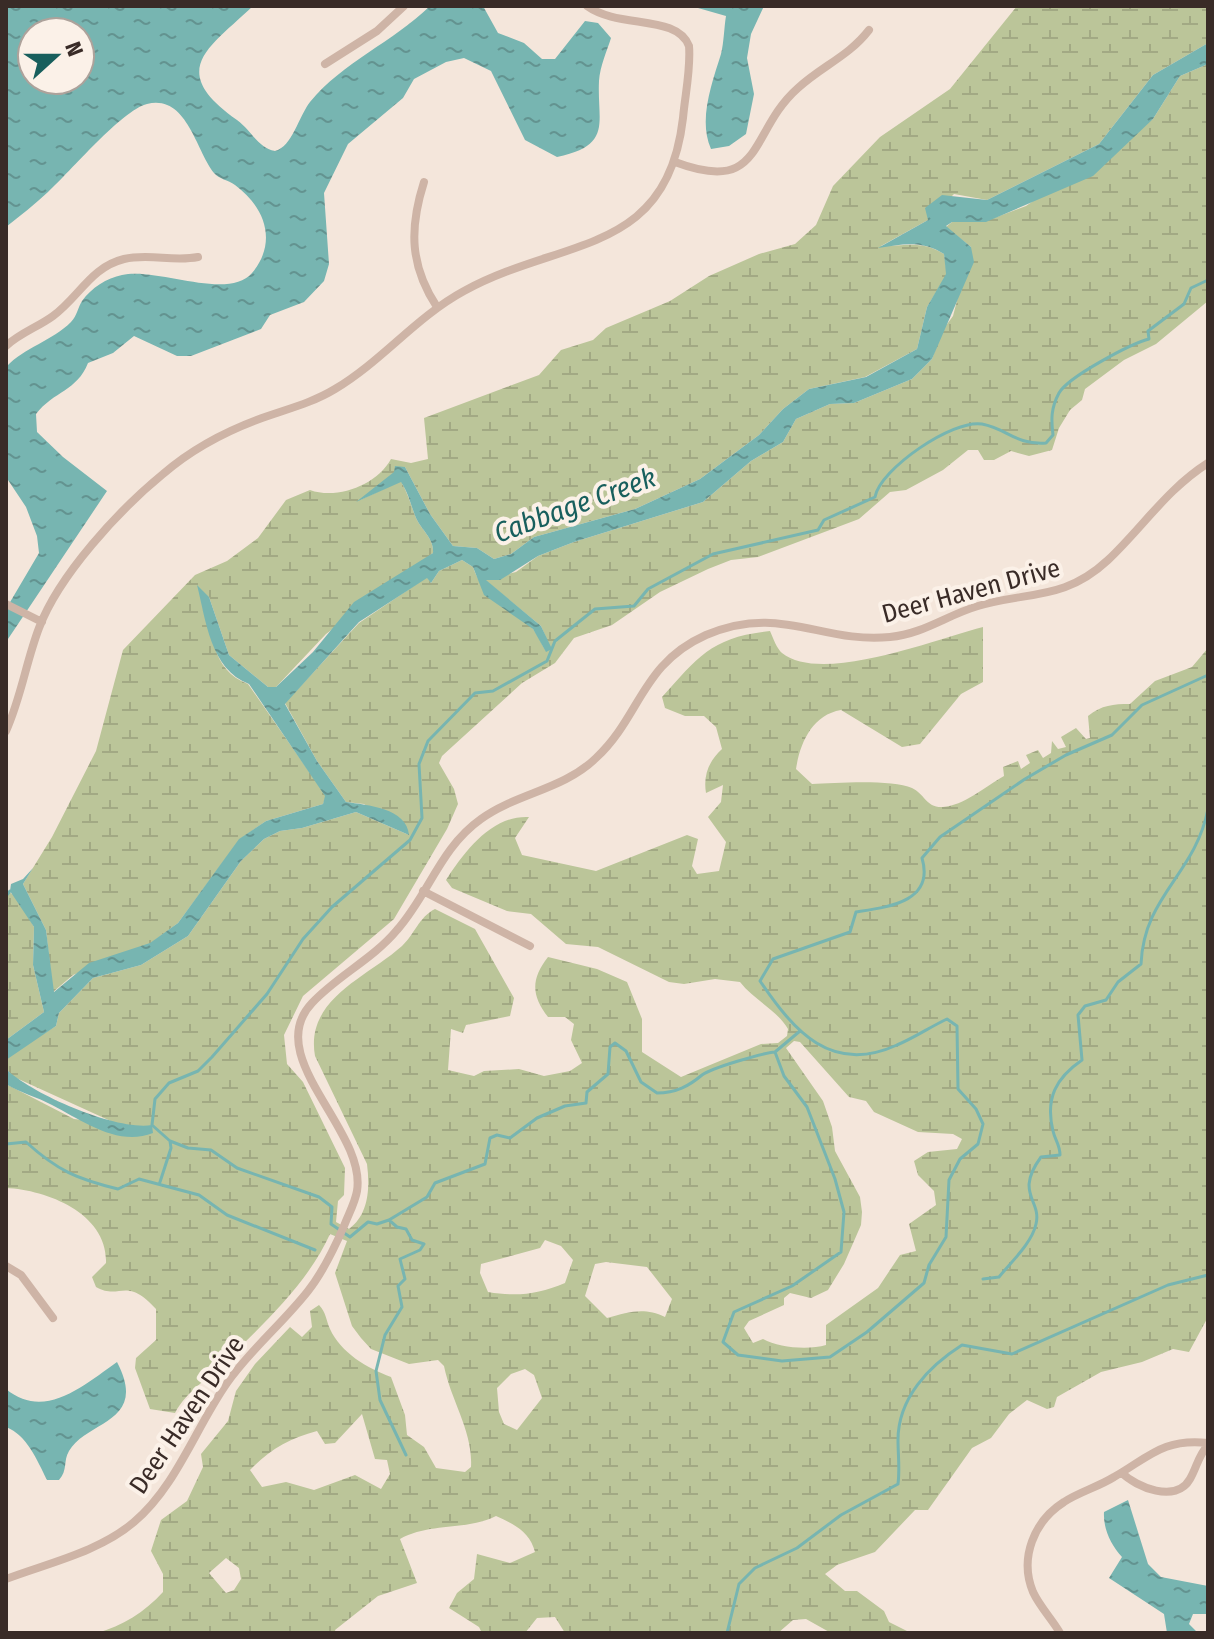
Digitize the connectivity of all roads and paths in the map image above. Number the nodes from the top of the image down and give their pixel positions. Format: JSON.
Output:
{"nodes":[{"id":1,"x":404,"y":6,"type":"edge"},
{"id":2,"x":587,"y":6,"type":"edge"},
{"id":3,"x":869,"y":30,"type":"dead end"},
{"id":4,"x":325,"y":64,"type":"dead end"},
{"id":5,"x":675,"y":162,"type":"junction"},
{"id":6,"x":424,"y":182,"type":"dead end"},
{"id":7,"x":198,"y":257,"type":"dead end"},
{"id":8,"x":437,"y":307,"type":"junction"},
{"id":9,"x":6,"y":346,"type":"edge"},
{"id":10,"x":1208,"y":463,"type":"edge"},
{"id":11,"x":6,"y":604,"type":"edge"},
{"id":12,"x":42,"y":622,"type":"junction"},
{"id":13,"x":6,"y":731,"type":"edge"},
{"id":14,"x":423,"y":891,"type":"junction"},
{"id":15,"x":530,"y":946,"type":"dead end"},
{"id":16,"x":6,"y":1266,"type":"edge"},
{"id":17,"x":53,"y":1318,"type":"dead end"},
{"id":18,"x":1208,"y":1444,"type":"edge"},
{"id":19,"x":1122,"y":1473,"type":"junction"},
{"id":20,"x":7,"y":1576,"type":"edge"},
{"id":21,"x":1060,"y":1633,"type":"edge"}],
"edges":[{"from":1,"to":4,"type":"street"},
{"from":2,"to":5,"type":"street"},
{"from":3,"to":5,"type":"street"},
{"from":5,"to":8,"type":"street"},
{"from":6,"to":8,"type":"street"},
{"from":7,"to":9,"type":"street"},
{"from":8,"to":12,"type":"street"},
{"from":10,"to":14,"type":"street","name":"Deer Haven Drive"},
{"from":11,"to":12,"type":"street"},
{"from":12,"to":13,"type":"street"},
{"from":14,"to":15,"type":"street"},
{"from":14,"to":20,"type":"street","name":"Deer Haven Drive"},
{"from":16,"to":17,"type":"street"},
{"from":18,"to":19,"type":"street"},
{"from":18,"to":19,"type":"street"},
{"from":19,"to":21,"type":"street"}]}
